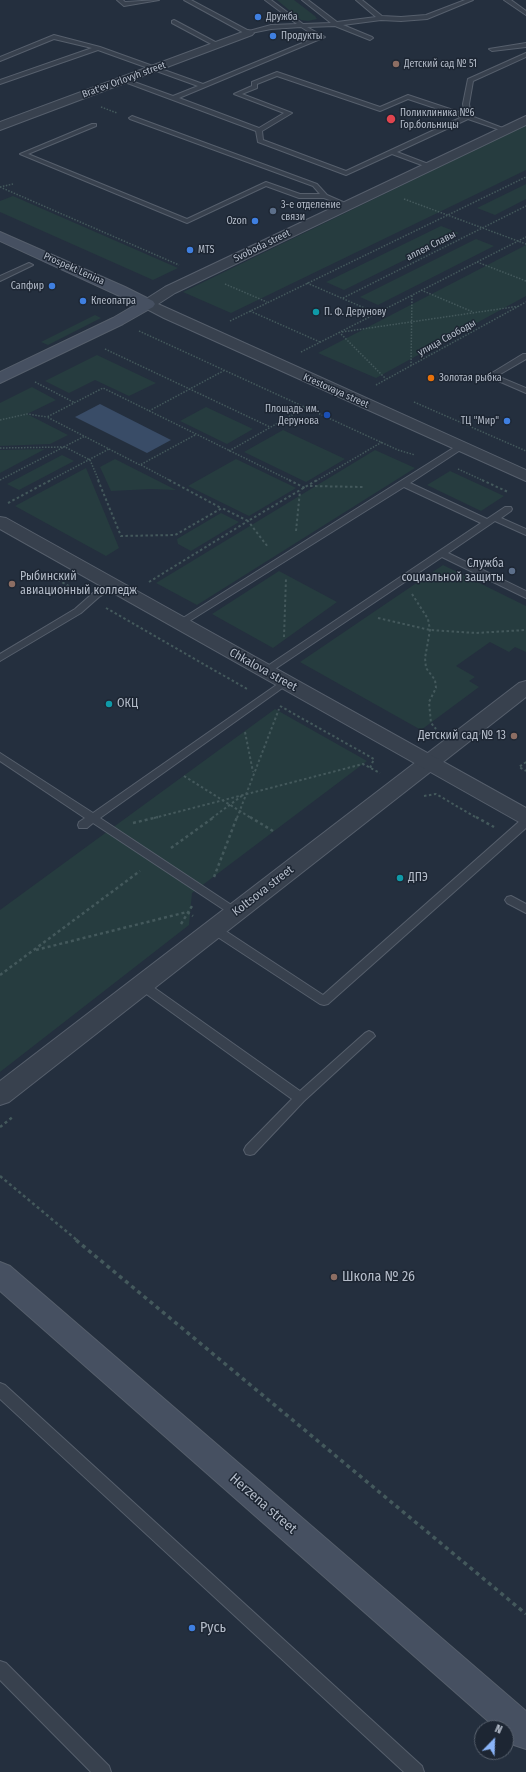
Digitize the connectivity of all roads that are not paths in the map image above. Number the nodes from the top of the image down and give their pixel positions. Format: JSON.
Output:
{"nodes":[{"id":1,"x":120,"y":0,"type":"edge"},
{"id":2,"x":156,"y":0,"type":"edge"},
{"id":3,"x":188,"y":0,"type":"edge"},
{"id":4,"x":197,"y":0,"type":"edge"},
{"id":5,"x":268,"y":0,"type":"edge"},
{"id":6,"x":305,"y":0,"type":"edge"},
{"id":7,"x":359,"y":0,"type":"edge"},
{"id":8,"x":470,"y":0,"type":"edge"},
{"id":9,"x":507,"y":0,"type":"edge"},
{"id":10,"x":526,"y":13,"type":"edge"},
{"id":11,"x":381,"y":18,"type":"junction"},
{"id":12,"x":174,"y":22,"type":"dead end"},
{"id":13,"x":336,"y":24,"type":"junction"},
{"id":14,"x":304,"y":26,"type":"junction"},
{"id":15,"x":248,"y":33,"type":"junction"},
{"id":16,"x":370,"y":38,"type":"dead end"},
{"id":17,"x":217,"y":45,"type":"junction"},
{"id":18,"x":526,"y":45,"type":"edge"},
{"id":19,"x":98,"y":48,"type":"junction"},
{"id":20,"x":492,"y":49,"type":"dead end"},
{"id":21,"x":526,"y":55,"type":"edge"},
{"id":22,"x":0,"y":59,"type":"edge"},
{"id":23,"x":155,"y":68,"type":"junction"},
{"id":24,"x":124,"y":80,"type":"junction"},
{"id":25,"x":0,"y":82,"type":"edge"},
{"id":26,"x":204,"y":86,"type":"junction"},
{"id":27,"x":174,"y":98,"type":"junction"},
{"id":28,"x":468,"y":117,"type":"junction"},
{"id":29,"x":132,"y":118,"type":"road end"},
{"id":30,"x":526,"y":120,"type":"edge"},
{"id":31,"x":94,"y":125,"type":"dead end"},
{"id":32,"x":0,"y":126,"type":"edge"},
{"id":33,"x":259,"y":130,"type":"junction"},
{"id":34,"x":505,"y":130,"type":"junction"},
{"id":35,"x":391,"y":152,"type":"junction"},
{"id":36,"x":429,"y":166,"type":"junction"},
{"id":37,"x":325,"y":196,"type":"junction"},
{"id":38,"x":346,"y":205,"type":"junction"},
{"id":39,"x":0,"y":236,"type":"edge"},
{"id":40,"x":29,"y":265,"type":"dead end"},
{"id":41,"x":0,"y":279,"type":"edge"},
{"id":42,"x":148,"y":304,"type":"junction"},
{"id":43,"x":526,"y":356,"type":"edge"},
{"id":44,"x":0,"y":378,"type":"edge"},
{"id":45,"x":526,"y":391,"type":"edge"},
{"id":46,"x":461,"y":447,"type":"junction"},
{"id":47,"x":526,"y":476,"type":"edge"},
{"id":48,"x":400,"y":486,"type":"junction"},
{"id":49,"x":508,"y":510,"type":"dead end"},
{"id":50,"x":492,"y":521,"type":"junction"},
{"id":51,"x":0,"y":522,"type":"edge"},
{"id":52,"x":526,"y":532,"type":"edge"},
{"id":53,"x":442,"y":554,"type":"junction"},
{"id":54,"x":112,"y":585,"type":"junction"},
{"id":55,"x":526,"y":595,"type":"edge"},
{"id":56,"x":180,"y":623,"type":"junction"},
{"id":57,"x":0,"y":658,"type":"edge"},
{"id":58,"x":266,"y":672,"type":"junction"},
{"id":59,"x":285,"y":682,"type":"junction"},
{"id":60,"x":526,"y":687,"type":"edge"},
{"id":61,"x":0,"y":756,"type":"edge"},
{"id":62,"x":428,"y":762,"type":"junction"},
{"id":63,"x":526,"y":817,"type":"edge"},
{"id":64,"x":88,"y":822,"type":"junction"},
{"id":65,"x":526,"y":822,"type":"edge"},
{"id":66,"x":511,"y":900,"type":"dead end"},
{"id":67,"x":526,"y":909,"type":"edge"},
{"id":68,"x":235,"y":913,"type":"junction"},
{"id":69,"x":214,"y":929,"type":"junction"},
{"id":70,"x":142,"y":985,"type":"junction"},
{"id":71,"x":369,"y":1036,"type":"dead end"},
{"id":72,"x":0,"y":1096,"type":"edge"},
{"id":73,"x":300,"y":1098,"type":"junction"},
{"id":74,"x":250,"y":1150,"type":"dead end"},
{"id":75,"x":0,"y":1274,"type":"edge"},
{"id":76,"x":0,"y":1390,"type":"edge"},
{"id":77,"x":0,"y":1670,"type":"edge"},
{"id":78,"x":526,"y":1733,"type":"edge"},
{"id":79,"x":103,"y":1772,"type":"edge"},
{"id":80,"x":416,"y":1772,"type":"edge"}],
"edges":[{"from":1,"to":2,"type":"lane"},
{"from":3,"to":4,"type":"lane"},
{"from":3,"to":15,"type":"lane"},
{"from":5,"to":14,"type":"lane"},
{"from":6,"to":13,"type":"lane"},
{"from":7,"to":11,"type":"lane"},
{"from":8,"to":11,"type":"lane"},
{"from":9,"to":10,"type":"lane"},
{"from":11,"to":13,"type":"lane"},
{"from":12,"to":17,"type":"lane"},
{"from":13,"to":14,"type":"lane"},
{"from":13,"to":16,"type":"lane"},
{"from":14,"to":15,"type":"lane"},
{"from":14,"to":26,"type":"lane"},
{"from":15,"to":17,"type":"street","name":"Brat'ev Orlovyh street"},
{"from":17,"to":23,"type":"street","name":"Brat'ev Orlovyh street"},
{"from":18,"to":20,"type":"lane"},
{"from":19,"to":22,"type":"lane"},
{"from":19,"to":23,"type":"lane"},
{"from":19,"to":25,"type":"lane"},
{"from":21,"to":28,"type":"lane"},
{"from":23,"to":24,"type":"street","name":"Brat'ev Orlovyh street"},
{"from":23,"to":26,"type":"lane"},
{"from":24,"to":27,"type":"lane"},
{"from":24,"to":32,"type":"street","name":"Brat'ev Orlovyh street"},
{"from":26,"to":27,"type":"lane"},
{"from":27,"to":33,"type":"lane"},
{"from":28,"to":33,"type":"lane"},
{"from":28,"to":34,"type":"lane"},
{"from":28,"to":35,"type":"lane"},
{"from":29,"to":37,"type":"lane"},
{"from":30,"to":34,"type":"street","name":"Svoboda street"},
{"from":31,"to":37,"type":"lane"},
{"from":33,"to":35,"type":"lane"},
{"from":34,"to":36,"type":"street","name":"Svoboda street"},
{"from":35,"to":36,"type":"lane"},
{"from":36,"to":38,"type":"street","name":"Svoboda street"},
{"from":37,"to":38,"type":"lane"},
{"from":38,"to":42,"type":"street","name":"Svoboda street"},
{"from":39,"to":42,"type":"main road","name":"Prospekt Lenina"},
{"from":40,"to":41,"type":"lane"},
{"from":42,"to":44,"type":"main road","name":"Svoboda street"},
{"from":42,"to":46,"type":"street","name":"Krestovaya street"},
{"from":43,"to":45,"type":"lane"},
{"from":46,"to":47,"type":"street","name":"Krestovaya street"},
{"from":46,"to":48,"type":"lane"},
{"from":48,"to":50,"type":"lane"},
{"from":48,"to":56,"type":"lane"},
{"from":49,"to":50,"type":"lane"},
{"from":50,"to":52,"type":"lane"},
{"from":50,"to":53,"type":"lane"},
{"from":51,"to":54,"type":"street","name":"Chkalova street"},
{"from":53,"to":55,"type":"lane"},
{"from":53,"to":58,"type":"lane"},
{"from":54,"to":56,"type":"street","name":"Chkalova street"},
{"from":54,"to":57,"type":"lane"},
{"from":56,"to":58,"type":"street","name":"Chkalova street"},
{"from":58,"to":59,"type":"street","name":"Chkalova street"},
{"from":59,"to":62,"type":"street","name":"Chkalova street"},
{"from":59,"to":64,"type":"lane"},
{"from":60,"to":62,"type":"street","name":"Koltsova street"},
{"from":61,"to":64,"type":"lane"},
{"from":62,"to":63,"type":"street","name":"Chkalova street"},
{"from":62,"to":68,"type":"street","name":"Koltsova street"},
{"from":64,"to":68,"type":"lane"},
{"from":65,"to":69,"type":"lane"},
{"from":66,"to":67,"type":"lane"},
{"from":68,"to":69,"type":"street","name":"Koltsova street"},
{"from":69,"to":70,"type":"street","name":"Koltsova street"},
{"from":70,"to":72,"type":"street","name":"Koltsova street"},
{"from":70,"to":73,"type":"lane"},
{"from":71,"to":73,"type":"lane"},
{"from":73,"to":74,"type":"lane"},
{"from":75,"to":78,"type":"main road","name":"Herzena street"},
{"from":76,"to":80,"type":"lane"},
{"from":77,"to":79,"type":"lane"}]}
